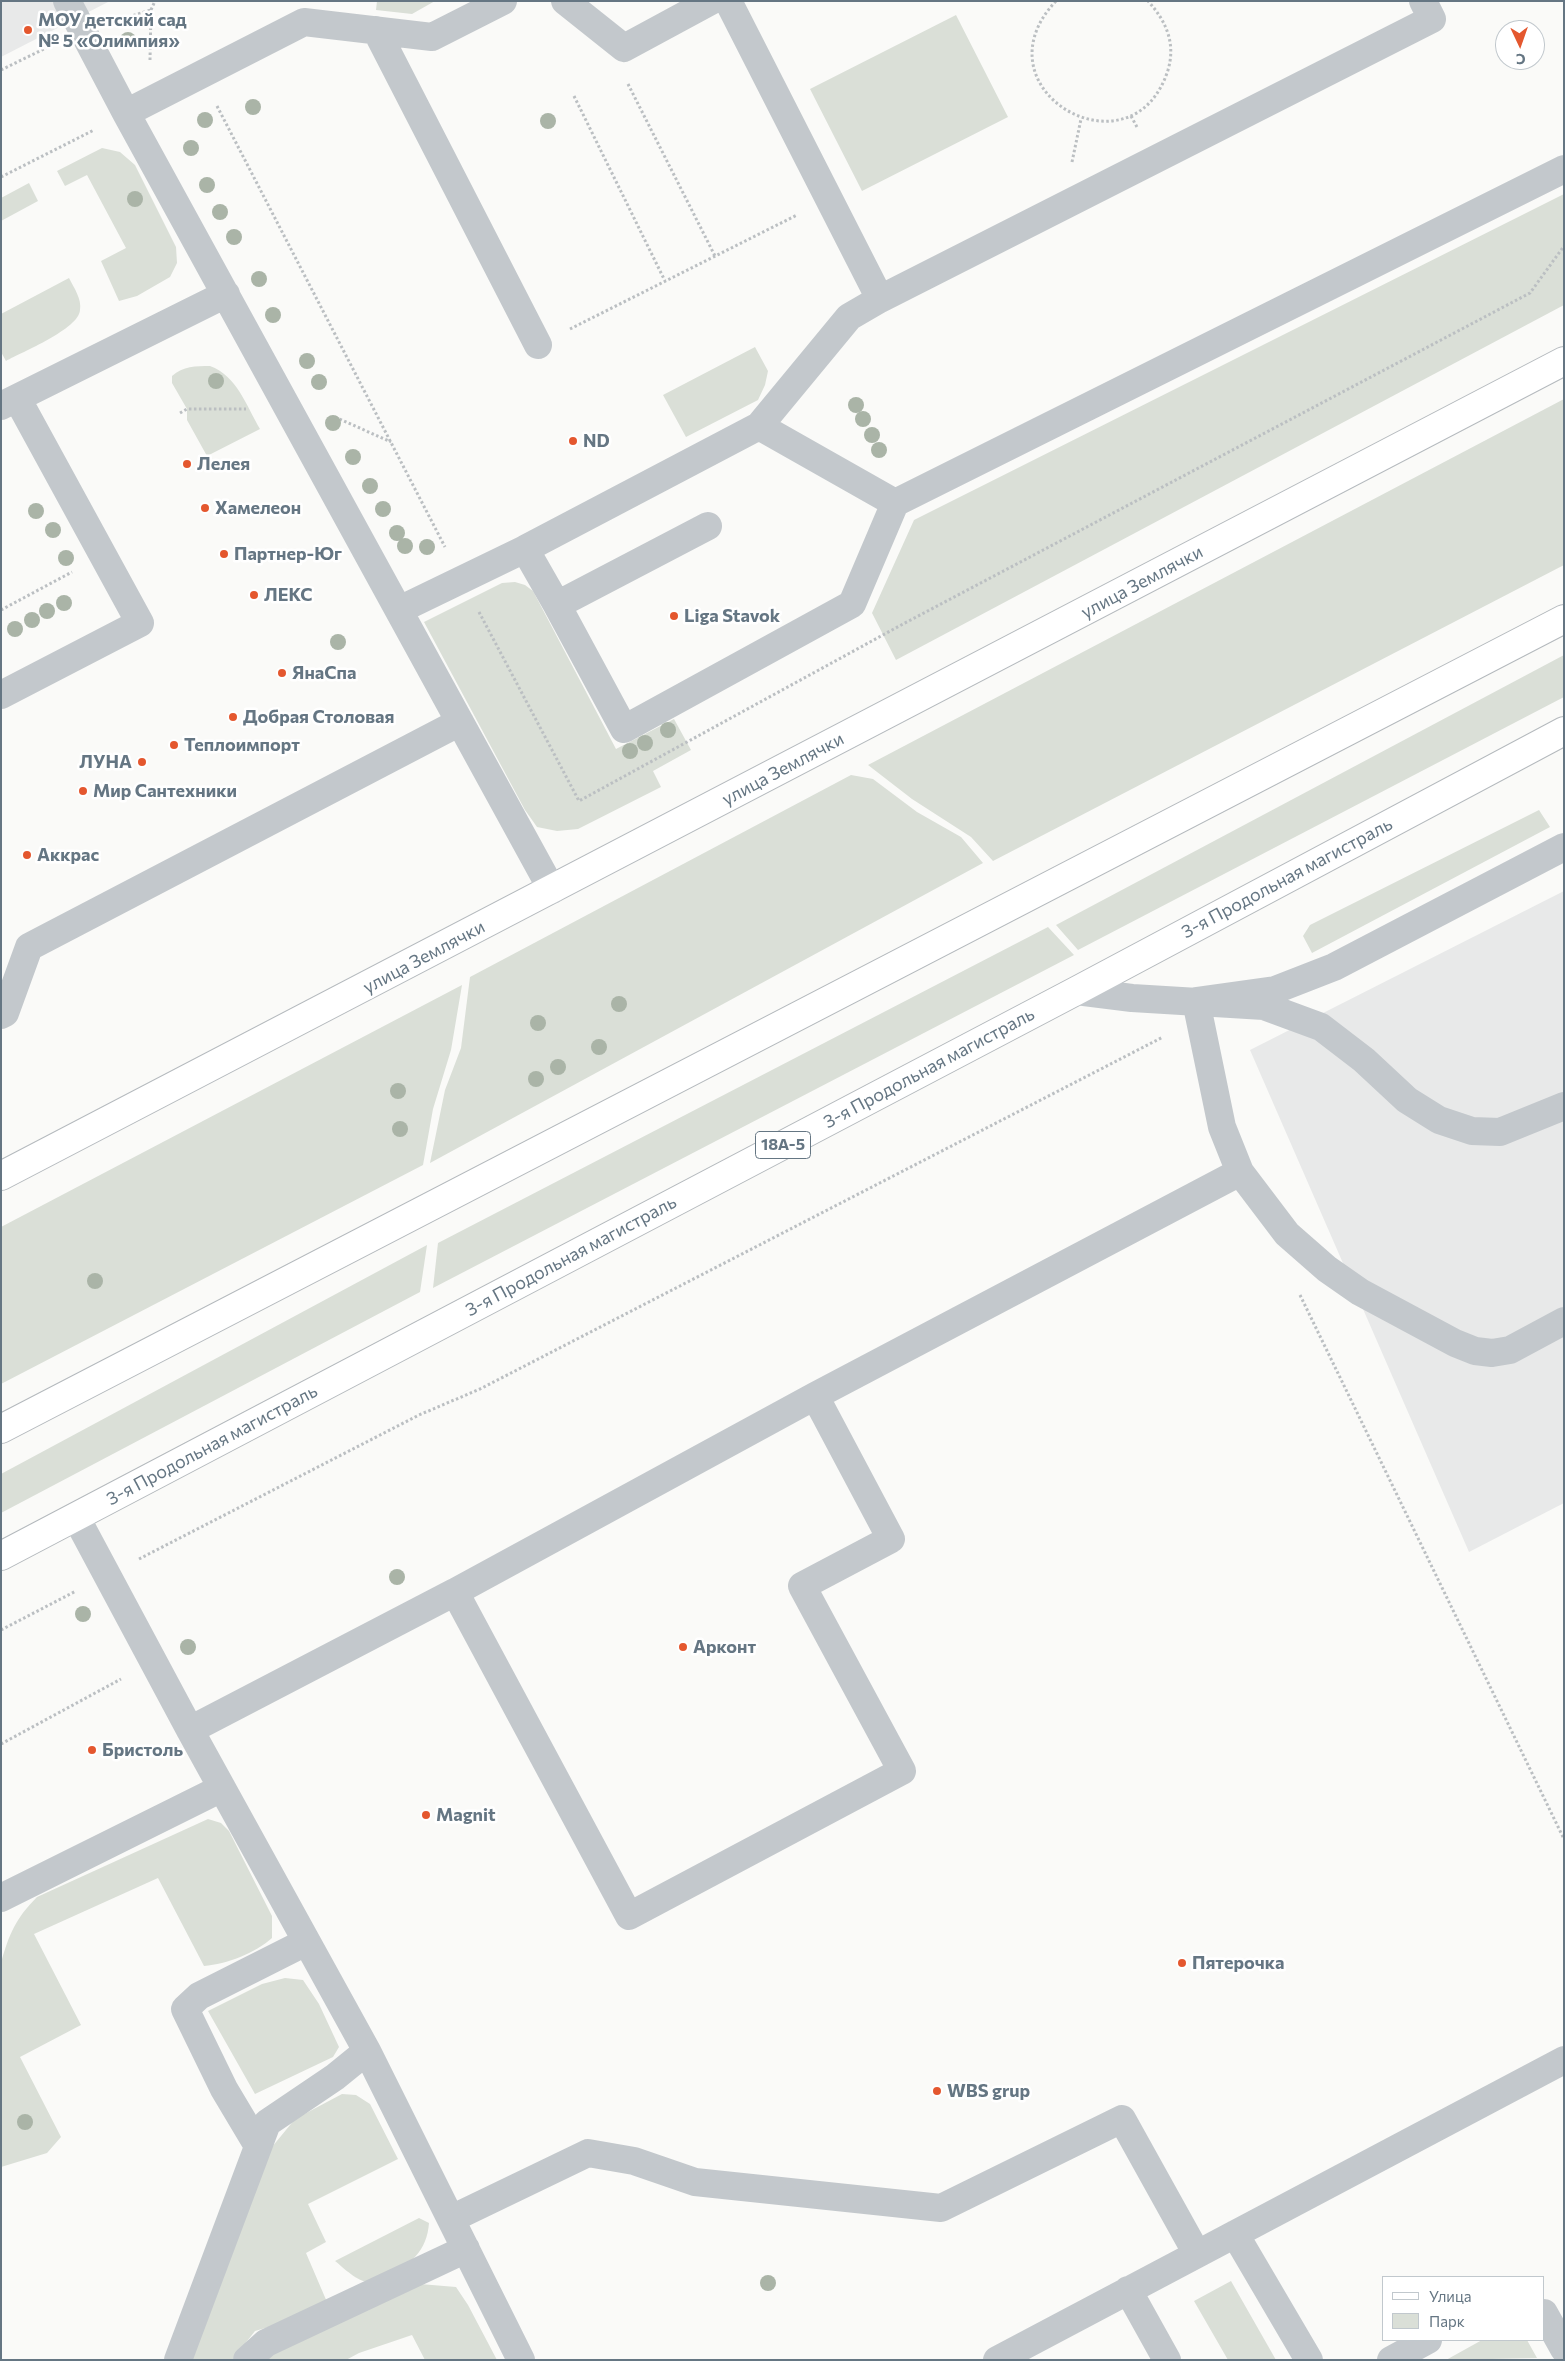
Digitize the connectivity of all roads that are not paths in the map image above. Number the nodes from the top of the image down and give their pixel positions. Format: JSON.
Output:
{"nodes":[{"id":1,"x":67,"y":1,"type":"edge"},
{"id":2,"x":503,"y":1,"type":"edge"},
{"id":3,"x":565,"y":1,"type":"edge"},
{"id":4,"x":711,"y":1,"type":"edge"},
{"id":5,"x":728,"y":1,"type":"edge"},
{"id":6,"x":1423,"y":1,"type":"edge"},
{"id":7,"x":376,"y":30,"type":"junction"},
{"id":8,"x":126,"y":114,"type":"junction"},
{"id":9,"x":1564,"y":169,"type":"edge"},
{"id":10,"x":226,"y":294,"type":"junction"},
{"id":11,"x":880,"y":299,"type":"junction"},
{"id":12,"x":538,"y":345,"type":"road end"},
{"id":13,"x":1564,"y":361,"type":"edge"},
{"id":14,"x":9,"y":402,"type":"edge"},
{"id":15,"x":759,"y":426,"type":"junction"},
{"id":16,"x":895,"y":503,"type":"junction"},
{"id":17,"x":708,"y":526,"type":"dead end"},
{"id":18,"x":524,"y":549,"type":"junction"},
{"id":19,"x":557,"y":605,"type":"junction"},
{"id":20,"x":399,"y":610,"type":"junction"},
{"id":21,"x":1564,"y":619,"type":"edge"},
{"id":22,"x":1,"y":695,"type":"edge"},
{"id":23,"x":460,"y":722,"type":"junction"},
{"id":24,"x":1564,"y":731,"type":"edge"},
{"id":25,"x":1564,"y":846,"type":"edge"},
{"id":26,"x":552,"y":890,"type":"junction"},
{"id":27,"x":1076,"y":991,"type":"junction"},
{"id":28,"x":1196,"y":1001,"type":"junction"},
{"id":29,"x":1,"y":1015,"type":"edge"},
{"id":30,"x":1564,"y":1106,"type":"edge"},
{"id":31,"x":1240,"y":1172,"type":"junction"},
{"id":32,"x":1,"y":1176,"type":"edge"},
{"id":33,"x":1564,"y":1321,"type":"edge"},
{"id":34,"x":815,"y":1396,"type":"junction"},
{"id":35,"x":1,"y":1429,"type":"edge"},
{"id":36,"x":76,"y":1517,"type":"junction"},
{"id":37,"x":1,"y":1556,"type":"edge"},
{"id":38,"x":455,"y":1592,"type":"junction"},
{"id":39,"x":190,"y":1730,"type":"junction"},
{"id":40,"x":222,"y":1788,"type":"junction"},
{"id":41,"x":1,"y":1898,"type":"edge"},
{"id":42,"x":306,"y":1942,"type":"junction"},
{"id":43,"x":367,"y":2051,"type":"junction"},
{"id":44,"x":1564,"y":2060,"type":"edge"},
{"id":45,"x":258,"y":2146,"type":"junction"},
{"id":46,"x":451,"y":2219,"type":"junction"},
{"id":47,"x":1235,"y":2234,"type":"junction"},
{"id":48,"x":466,"y":2249,"type":"junction"},
{"id":49,"x":1197,"y":2254,"type":"junction"},
{"id":50,"x":1128,"y":2290,"type":"junction"},
{"id":51,"x":1545,"y":2314,"type":"edge"},
{"id":52,"x":1426,"y":2341,"type":"edge"},
{"id":53,"x":1564,"y":2349,"type":"edge"},
{"id":54,"x":178,"y":2360,"type":"edge"},
{"id":55,"x":247,"y":2360,"type":"edge"},
{"id":56,"x":521,"y":2360,"type":"edge"},
{"id":57,"x":997,"y":2360,"type":"edge"},
{"id":58,"x":1167,"y":2360,"type":"edge"},
{"id":59,"x":1309,"y":2360,"type":"edge"},
{"id":60,"x":1391,"y":2360,"type":"edge"}],
"edges":[{"from":1,"to":8,"type":"street"},
{"from":2,"to":7,"type":"street"},
{"from":3,"to":4,"type":"street"},
{"from":5,"to":11,"type":"street"},
{"from":6,"to":11,"type":"street"},
{"from":7,"to":8,"type":"street"},
{"from":7,"to":12,"type":"street"},
{"from":8,"to":10,"type":"street"},
{"from":9,"to":16,"type":"street"},
{"from":10,"to":14,"type":"street"},
{"from":10,"to":20,"type":"street"},
{"from":11,"to":15,"type":"street"},
{"from":13,"to":26,"type":"main road","name":"улица Землячки"},
{"from":14,"to":22,"type":"street"},
{"from":15,"to":16,"type":"street"},
{"from":15,"to":18,"type":"street"},
{"from":16,"to":19,"type":"street"},
{"from":17,"to":19,"type":"street"},
{"from":18,"to":19,"type":"street"},
{"from":18,"to":20,"type":"street"},
{"from":20,"to":23,"type":"street"},
{"from":21,"to":35,"type":"main road"},
{"from":23,"to":26,"type":"street"},
{"from":23,"to":29,"type":"street"},
{"from":24,"to":27,"type":"main road","name":"3-я Продольная магистраль","number":"18А-5"},
{"from":25,"to":28,"type":"street"},
{"from":26,"to":32,"type":"main road","name":"улица Землячки"},
{"from":27,"to":28,"type":"street"},
{"from":27,"to":36,"type":"main road","name":"3-я Продольная магистраль","number":"18А-5"},
{"from":28,"to":30,"type":"street"},
{"from":28,"to":31,"type":"street"},
{"from":31,"to":33,"type":"street"},
{"from":31,"to":34,"type":"street"},
{"from":34,"to":38,"type":"street"},
{"from":34,"to":38,"type":"street"},
{"from":36,"to":37,"type":"main road","name":"3-я Продольная магистраль","number":"18А-5"},
{"from":36,"to":39,"type":"street"},
{"from":38,"to":39,"type":"street"},
{"from":39,"to":40,"type":"street"},
{"from":40,"to":41,"type":"street"},
{"from":40,"to":42,"type":"street"},
{"from":42,"to":43,"type":"street"},
{"from":42,"to":45,"type":"street"},
{"from":43,"to":45,"type":"street"},
{"from":43,"to":46,"type":"street"},
{"from":44,"to":47,"type":"street"},
{"from":45,"to":54,"type":"street"},
{"from":46,"to":48,"type":"street"},
{"from":46,"to":49,"type":"street"},
{"from":47,"to":49,"type":"street"},
{"from":47,"to":59,"type":"street"},
{"from":48,"to":55,"type":"street"},
{"from":48,"to":56,"type":"street"},
{"from":49,"to":50,"type":"street"},
{"from":50,"to":57,"type":"street"},
{"from":50,"to":58,"type":"street"},
{"from":51,"to":53,"type":"street"},
{"from":52,"to":60,"type":"street"}]}
